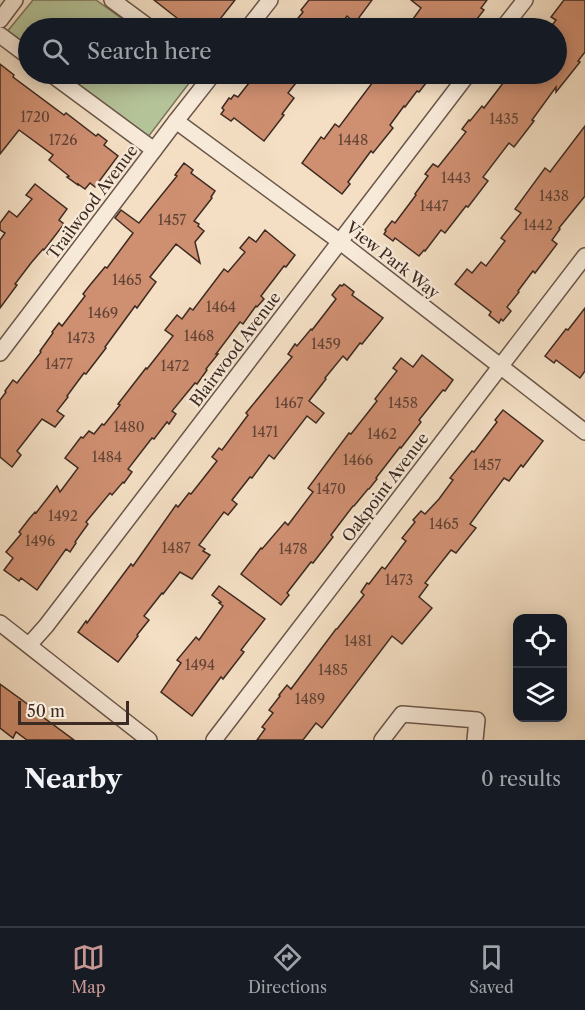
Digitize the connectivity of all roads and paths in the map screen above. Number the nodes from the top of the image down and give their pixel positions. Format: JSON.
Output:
{"nodes":[{"id":1,"x":15,"y":0,"type":"edge"},
{"id":2,"x":112,"y":0,"type":"edge"},
{"id":3,"x":270,"y":0,"type":"edge"},
{"id":4,"x":525,"y":0,"type":"edge"},
{"id":5,"x":136,"y":18,"type":"edge"},
{"id":6,"x":256,"y":18,"type":"edge"},
{"id":7,"x":511,"y":18,"type":"edge"},
{"id":8,"x":0,"y":20,"type":"edge"},
{"id":9,"x":0,"y":35,"type":"edge"},
{"id":10,"x":18,"y":48,"type":"edge"},
{"id":11,"x":65,"y":84,"type":"edge"},
{"id":12,"x":204,"y":84,"type":"edge"},
{"id":13,"x":460,"y":84,"type":"edge"},
{"id":14,"x":176,"y":121,"type":"junction"},
{"id":15,"x":154,"y":150,"type":"junction"},
{"id":16,"x":339,"y":241,"type":"junction"},
{"id":17,"x":585,"y":256,"type":"edge"},
{"id":18,"x":0,"y":353,"type":"edge"},
{"id":19,"x":501,"y":366,"type":"junction"},
{"id":20,"x":585,"y":432,"type":"edge"},
{"id":21,"x":0,"y":623,"type":"edge"},
{"id":22,"x":29,"y":645,"type":"junction"},
{"id":23,"x":149,"y":740,"type":"edge"},
{"id":24,"x":214,"y":740,"type":"edge"},
{"id":25,"x":382,"y":740,"type":"edge"},
{"id":26,"x":475,"y":740,"type":"edge"}],
"edges":[{"from":1,"to":8,"type":"street"},
{"from":2,"to":5,"type":"street"},
{"from":3,"to":6,"type":"street"},
{"from":4,"to":7,"type":"street"},
{"from":9,"to":10,"type":"street"},
{"from":11,"to":15,"type":"street"},
{"from":12,"to":14,"type":"street","name":"Trailwood Avenue"},
{"from":13,"to":16,"type":"street","name":"Blairwood Avenue"},
{"from":14,"to":15,"type":"street","name":"Trailwood Avenue"},
{"from":14,"to":16,"type":"street","name":"View Park Way"},
{"from":15,"to":18,"type":"street","name":"Trailwood Avenue"},
{"from":16,"to":19,"type":"street","name":"View Park Way"},
{"from":16,"to":22,"type":"street","name":"Blairwood Avenue"},
{"from":17,"to":19,"type":"street","name":"Oakpoint Avenue"},
{"from":19,"to":20,"type":"street","name":"View Park Way"},
{"from":19,"to":24,"type":"street","name":"Oakpoint Avenue"},
{"from":21,"to":22,"type":"street"},
{"from":22,"to":23,"type":"street"},
{"from":25,"to":26,"type":"street"}]}
